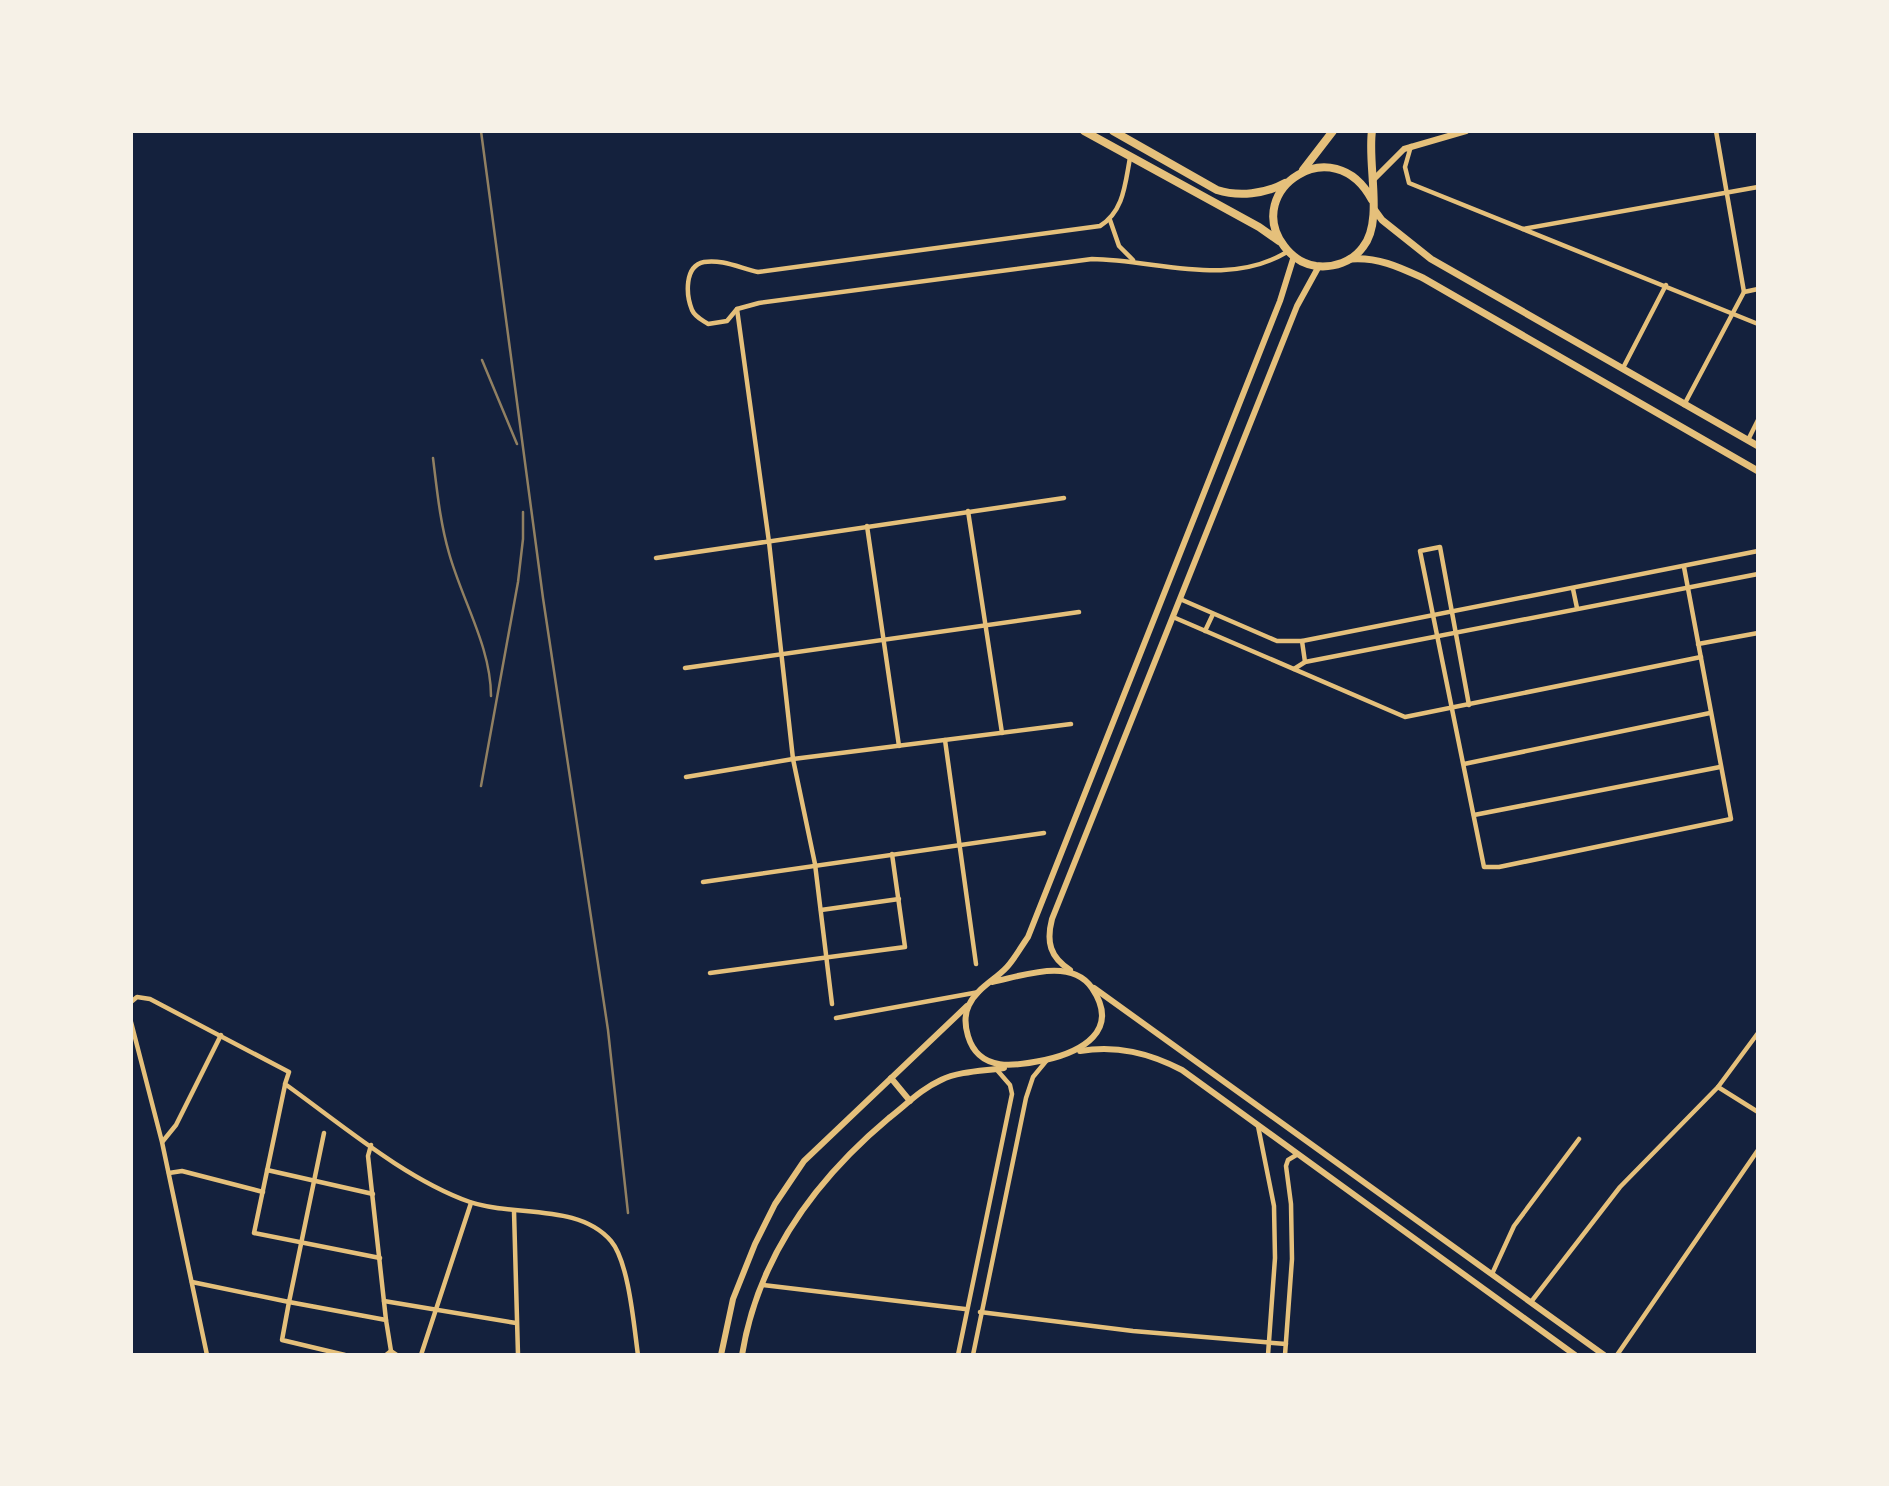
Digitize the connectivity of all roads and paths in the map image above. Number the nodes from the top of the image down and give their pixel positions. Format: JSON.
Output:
{"nodes":[{"id":1,"x":1084,"y":131,"type":"edge"},
{"id":2,"x":1113,"y":131,"type":"edge"},
{"id":3,"x":1333,"y":131,"type":"edge"},
{"id":4,"x":1372,"y":131,"type":"edge"},
{"id":5,"x":1466,"y":131,"type":"edge"},
{"id":6,"x":1716,"y":131,"type":"edge"},
{"id":7,"x":1411,"y":146,"type":"junction"},
{"id":8,"x":1130,"y":158,"type":"junction"},
{"id":9,"x":1302,"y":172,"type":"junction"},
{"id":10,"x":1291,"y":179,"type":"junction"},
{"id":11,"x":1371,"y":182,"type":"junction"},
{"id":12,"x":1758,"y":187,"type":"edge"},
{"id":13,"x":1727,"y":192,"type":"junction"},
{"id":14,"x":1373,"y":205,"type":"junction"},
{"id":15,"x":1110,"y":219,"type":"junction"},
{"id":16,"x":1522,"y":229,"type":"junction"},
{"id":17,"x":1282,"y":243,"type":"junction"},
{"id":18,"x":1291,"y":254,"type":"junction"},
{"id":19,"x":1351,"y":259,"type":"junction"},
{"id":20,"x":1135,"y":262,"type":"junction"},
{"id":21,"x":1319,"y":266,"type":"junction"},
{"id":22,"x":1666,"y":285,"type":"junction"},
{"id":23,"x":1758,"y":289,"type":"edge"},
{"id":24,"x":1744,"y":292,"type":"junction"},
{"id":25,"x":737,"y":309,"type":"junction"},
{"id":26,"x":1732,"y":314,"type":"junction"},
{"id":27,"x":1758,"y":324,"type":"edge"},
{"id":28,"x":1623,"y":369,"type":"junction"},
{"id":29,"x":1684,"y":405,"type":"junction"},
{"id":30,"x":1758,"y":420,"type":"edge"},
{"id":31,"x":1748,"y":440,"type":"junction"},
{"id":32,"x":1758,"y":446,"type":"edge"},
{"id":33,"x":1758,"y":471,"type":"edge"},
{"id":34,"x":1064,"y":498,"type":"dead end"},
{"id":35,"x":968,"y":511,"type":"junction"},
{"id":36,"x":867,"y":526,"type":"junction"},
{"id":37,"x":769,"y":542,"type":"junction"},
{"id":38,"x":1758,"y":551,"type":"edge"},
{"id":39,"x":656,"y":558,"type":"dead end"},
{"id":40,"x":1684,"y":567,"type":"junction"},
{"id":41,"x":1758,"y":573,"type":"edge"},
{"id":42,"x":1687,"y":586,"type":"junction"},
{"id":43,"x":1573,"y":589,"type":"junction"},
{"id":44,"x":1180,"y":599,"type":"junction"},
{"id":45,"x":1577,"y":608,"type":"junction"},
{"id":46,"x":1079,"y":612,"type":"dead end"},
{"id":47,"x":1453,"y":613,"type":"junction"},
{"id":48,"x":1213,"y":614,"type":"junction"},
{"id":49,"x":1172,"y":617,"type":"junction"},
{"id":50,"x":1433,"y":617,"type":"junction"},
{"id":51,"x":985,"y":625,"type":"junction"},
{"id":52,"x":1149,"y":631,"type":"junction"},
{"id":53,"x":1205,"y":631,"type":"junction"},
{"id":54,"x":1457,"y":632,"type":"junction"},
{"id":55,"x":1758,"y":634,"type":"edge"},
{"id":56,"x":1436,"y":636,"type":"junction"},
{"id":57,"x":1164,"y":638,"type":"junction"},
{"id":58,"x":883,"y":640,"type":"junction"},
{"id":59,"x":1302,"y":642,"type":"junction"},
{"id":60,"x":1698,"y":644,"type":"junction"},
{"id":61,"x":782,"y":653,"type":"junction"},
{"id":62,"x":1701,"y":657,"type":"junction"},
{"id":63,"x":1305,"y":662,"type":"junction"},
{"id":64,"x":685,"y":668,"type":"dead end"},
{"id":65,"x":1294,"y":669,"type":"junction"},
{"id":66,"x":1469,"y":705,"type":"junction"},
{"id":67,"x":1453,"y":708,"type":"junction"},
{"id":68,"x":1710,"y":713,"type":"junction"},
{"id":69,"x":1071,"y":724,"type":"dead end"},
{"id":70,"x":1002,"y":733,"type":"junction"},
{"id":71,"x":945,"y":740,"type":"junction"},
{"id":72,"x":899,"y":746,"type":"junction"},
{"id":73,"x":793,"y":759,"type":"junction"},
{"id":74,"x":1464,"y":764,"type":"junction"},
{"id":75,"x":1720,"y":767,"type":"junction"},
{"id":76,"x":687,"y":777,"type":"dead end"},
{"id":77,"x":1474,"y":815,"type":"junction"},
{"id":78,"x":1044,"y":833,"type":"dead end"},
{"id":79,"x":962,"y":844,"type":"junction"},
{"id":80,"x":892,"y":853,"type":"junction"},
{"id":81,"x":815,"y":864,"type":"junction"},
{"id":82,"x":702,"y":882,"type":"dead end"},
{"id":83,"x":899,"y":899,"type":"junction"},
{"id":84,"x":821,"y":910,"type":"junction"},
{"id":85,"x":827,"y":957,"type":"junction"},
{"id":86,"x":976,"y":964,"type":"dead end"},
{"id":87,"x":710,"y":972,"type":"dead end"},
{"id":88,"x":1074,"y":974,"type":"junction"},
{"id":89,"x":992,"y":982,"type":"junction"},
{"id":90,"x":1090,"y":986,"type":"junction"},
{"id":91,"x":980,"y":991,"type":"junction"},
{"id":92,"x":131,"y":1002,"type":"edge"},
{"id":93,"x":832,"y":1004,"type":"dead end"},
{"id":94,"x":969,"y":1005,"type":"junction"},
{"id":95,"x":836,"y":1017,"type":"dead end"},
{"id":96,"x":131,"y":1022,"type":"edge"},
{"id":97,"x":1758,"y":1033,"type":"edge"},
{"id":98,"x":221,"y":1035,"type":"junction"},
{"id":99,"x":1078,"y":1051,"type":"junction"},
{"id":100,"x":1047,"y":1060,"type":"junction"},
{"id":101,"x":1016,"y":1066,"type":"junction"},
{"id":102,"x":996,"y":1069,"type":"junction"},
{"id":103,"x":891,"y":1078,"type":"junction"},
{"id":104,"x":285,"y":1084,"type":"junction"},
{"id":105,"x":1718,"y":1087,"type":"junction"},
{"id":106,"x":910,"y":1101,"type":"junction"},
{"id":107,"x":1758,"y":1112,"type":"edge"},
{"id":108,"x":1258,"y":1125,"type":"junction"},
{"id":109,"x":324,"y":1133,"type":"dead end"},
{"id":110,"x":1579,"y":1139,"type":"dead end"},
{"id":111,"x":162,"y":1142,"type":"junction"},
{"id":112,"x":371,"y":1145,"type":"junction"},
{"id":113,"x":1758,"y":1150,"type":"edge"},
{"id":114,"x":1298,"y":1154,"type":"junction"},
{"id":115,"x":267,"y":1170,"type":"junction"},
{"id":116,"x":169,"y":1173,"type":"junction"},
{"id":117,"x":314,"y":1181,"type":"junction"},
{"id":118,"x":263,"y":1192,"type":"junction"},
{"id":119,"x":373,"y":1194,"type":"junction"},
{"id":120,"x":471,"y":1202,"type":"junction"},
{"id":121,"x":514,"y":1211,"type":"junction"},
{"id":122,"x":302,"y":1242,"type":"junction"},
{"id":123,"x":380,"y":1258,"type":"junction"},
{"id":124,"x":1492,"y":1274,"type":"junction"},
{"id":125,"x":191,"y":1282,"type":"junction"},
{"id":126,"x":763,"y":1284,"type":"junction"},
{"id":127,"x":384,"y":1301,"type":"junction"},
{"id":128,"x":289,"y":1302,"type":"junction"},
{"id":129,"x":1531,"y":1302,"type":"junction"},
{"id":130,"x":965,"y":1309,"type":"junction"},
{"id":131,"x":435,"y":1311,"type":"junction"},
{"id":132,"x":980,"y":1312,"type":"junction"},
{"id":133,"x":386,"y":1321,"type":"junction"},
{"id":134,"x":516,"y":1323,"type":"junction"},
{"id":135,"x":1268,"y":1344,"type":"junction"},
{"id":136,"x":1286,"y":1344,"type":"junction"},
{"id":137,"x":389,"y":1353,"type":"edge"},
{"id":138,"x":207,"y":1355,"type":"edge"},
{"id":139,"x":345,"y":1355,"type":"edge"},
{"id":140,"x":397,"y":1355,"type":"edge"},
{"id":141,"x":421,"y":1355,"type":"edge"},
{"id":142,"x":518,"y":1355,"type":"edge"},
{"id":143,"x":638,"y":1355,"type":"edge"},
{"id":144,"x":721,"y":1355,"type":"edge"},
{"id":145,"x":742,"y":1355,"type":"edge"},
{"id":146,"x":958,"y":1355,"type":"edge"},
{"id":147,"x":973,"y":1355,"type":"edge"},
{"id":148,"x":1268,"y":1355,"type":"edge"},
{"id":149,"x":1285,"y":1355,"type":"edge"},
{"id":150,"x":1575,"y":1355,"type":"edge"},
{"id":151,"x":1604,"y":1355,"type":"edge"},
{"id":152,"x":1617,"y":1355,"type":"edge"}],
"edges":[{"from":1,"to":8,"type":"highway"},
{"from":2,"to":10,"type":"highway"},
{"from":3,"to":9,"type":"highway"},
{"from":4,"to":11,"type":"highway"},
{"from":5,"to":7,"type":"main road"},
{"from":6,"to":13,"type":"street"},
{"from":7,"to":11,"type":"main road"},
{"from":7,"to":16,"type":"street"},
{"from":8,"to":15,"type":"street"},
{"from":8,"to":17,"type":"highway"},
{"from":9,"to":10,"type":"highway"},
{"from":9,"to":14,"type":"highway"},
{"from":10,"to":17,"type":"highway"},
{"from":11,"to":14,"type":"highway"},
{"from":12,"to":13,"type":"street"},
{"from":13,"to":16,"type":"street"},
{"from":13,"to":24,"type":"street"},
{"from":14,"to":19,"type":"highway"},
{"from":14,"to":28,"type":"main road"},
{"from":15,"to":20,"type":"street"},
{"from":15,"to":25,"type":"street"},
{"from":16,"to":22,"type":"street"},
{"from":17,"to":18,"type":"highway"},
{"from":18,"to":20,"type":"street"},
{"from":18,"to":21,"type":"highway"},
{"from":18,"to":52,"type":"main road"},
{"from":19,"to":21,"type":"highway"},
{"from":19,"to":33,"type":"main road"},
{"from":20,"to":25,"type":"street"},
{"from":21,"to":44,"type":"main road"},
{"from":22,"to":26,"type":"street"},
{"from":22,"to":28,"type":"street"},
{"from":23,"to":24,"type":"street"},
{"from":24,"to":26,"type":"street"},
{"from":25,"to":37,"type":"street"},
{"from":26,"to":27,"type":"street"},
{"from":26,"to":29,"type":"street"},
{"from":28,"to":29,"type":"main road"},
{"from":29,"to":31,"type":"main road"},
{"from":30,"to":31,"type":"street"},
{"from":31,"to":32,"type":"main road"},
{"from":34,"to":35,"type":"street"},
{"from":35,"to":36,"type":"street"},
{"from":35,"to":51,"type":"street"},
{"from":36,"to":37,"type":"street"},
{"from":36,"to":58,"type":"street"},
{"from":37,"to":39,"type":"street"},
{"from":37,"to":61,"type":"street"},
{"from":38,"to":40,"type":"street"},
{"from":40,"to":42,"type":"street"},
{"from":40,"to":43,"type":"street"},
{"from":41,"to":42,"type":"street"},
{"from":42,"to":45,"type":"street"},
{"from":42,"to":60,"type":"street"},
{"from":43,"to":45,"type":"street"},
{"from":43,"to":47,"type":"street"},
{"from":44,"to":48,"type":"street"},
{"from":44,"to":49,"type":"main road"},
{"from":45,"to":54,"type":"street"},
{"from":46,"to":51,"type":"street"},
{"from":47,"to":50,"type":"street"},
{"from":47,"to":50,"type":"street"},
{"from":47,"to":54,"type":"street"},
{"from":48,"to":53,"type":"street"},
{"from":48,"to":59,"type":"street"},
{"from":49,"to":53,"type":"street"},
{"from":49,"to":57,"type":"main road"},
{"from":50,"to":56,"type":"street"},
{"from":50,"to":59,"type":"street"},
{"from":51,"to":58,"type":"street"},
{"from":51,"to":70,"type":"street"},
{"from":52,"to":57,"type":"main road"},
{"from":52,"to":89,"type":"main road"},
{"from":53,"to":65,"type":"street"},
{"from":54,"to":56,"type":"street"},
{"from":54,"to":66,"type":"street"},
{"from":55,"to":60,"type":"street"},
{"from":56,"to":63,"type":"street"},
{"from":56,"to":67,"type":"street"},
{"from":57,"to":88,"type":"main road"},
{"from":58,"to":61,"type":"street"},
{"from":58,"to":72,"type":"street"},
{"from":59,"to":63,"type":"street"},
{"from":60,"to":62,"type":"street"},
{"from":61,"to":64,"type":"street"},
{"from":61,"to":73,"type":"street"},
{"from":62,"to":66,"type":"street"},
{"from":62,"to":68,"type":"street"},
{"from":63,"to":65,"type":"street"},
{"from":65,"to":67,"type":"street"},
{"from":66,"to":67,"type":"street"},
{"from":67,"to":74,"type":"street"},
{"from":68,"to":74,"type":"street"},
{"from":68,"to":75,"type":"street"},
{"from":69,"to":70,"type":"street"},
{"from":70,"to":71,"type":"street"},
{"from":71,"to":72,"type":"street"},
{"from":71,"to":79,"type":"street"},
{"from":72,"to":73,"type":"street"},
{"from":73,"to":76,"type":"street"},
{"from":73,"to":81,"type":"street"},
{"from":74,"to":77,"type":"street"},
{"from":75,"to":77,"type":"street"},
{"from":75,"to":77,"type":"street"},
{"from":78,"to":79,"type":"street"},
{"from":79,"to":80,"type":"street"},
{"from":79,"to":86,"type":"street"},
{"from":80,"to":81,"type":"street"},
{"from":80,"to":83,"type":"street"},
{"from":81,"to":82,"type":"street"},
{"from":81,"to":84,"type":"street"},
{"from":83,"to":84,"type":"street"},
{"from":83,"to":85,"type":"street"},
{"from":84,"to":85,"type":"street"},
{"from":85,"to":87,"type":"street"},
{"from":85,"to":93,"type":"street"},
{"from":88,"to":89,"type":"main road"},
{"from":88,"to":90,"type":"main road"},
{"from":89,"to":91,"type":"main road"},
{"from":90,"to":99,"type":"main road"},
{"from":90,"to":124,"type":"main road"},
{"from":91,"to":94,"type":"main road"},
{"from":91,"to":95,"type":"street"},
{"from":92,"to":98,"type":"street"},
{"from":94,"to":101,"type":"main road"},
{"from":94,"to":103,"type":"main road"},
{"from":96,"to":111,"type":"street"},
{"from":97,"to":105,"type":"street"},
{"from":98,"to":104,"type":"street"},
{"from":98,"to":111,"type":"street"},
{"from":99,"to":100,"type":"main road"},
{"from":99,"to":108,"type":"main road"},
{"from":100,"to":101,"type":"main road"},
{"from":100,"to":132,"type":"street"},
{"from":101,"to":102,"type":"main road"},
{"from":102,"to":106,"type":"main road"},
{"from":102,"to":130,"type":"street"},
{"from":103,"to":106,"type":"main road"},
{"from":103,"to":144,"type":"main road"},
{"from":104,"to":112,"type":"street"},
{"from":104,"to":115,"type":"street"},
{"from":105,"to":107,"type":"street"},
{"from":105,"to":129,"type":"street"},
{"from":106,"to":126,"type":"main road"},
{"from":108,"to":114,"type":"main road"},
{"from":108,"to":135,"type":"street"},
{"from":109,"to":117,"type":"street"},
{"from":110,"to":124,"type":"street"},
{"from":111,"to":116,"type":"street"},
{"from":112,"to":119,"type":"street"},
{"from":112,"to":120,"type":"street"},
{"from":113,"to":152,"type":"street"},
{"from":114,"to":136,"type":"street"},
{"from":114,"to":150,"type":"main road"},
{"from":115,"to":117,"type":"street"},
{"from":115,"to":118,"type":"street"},
{"from":116,"to":118,"type":"street"},
{"from":116,"to":125,"type":"street"},
{"from":117,"to":119,"type":"street"},
{"from":117,"to":122,"type":"street"},
{"from":118,"to":122,"type":"street"},
{"from":119,"to":123,"type":"street"},
{"from":120,"to":121,"type":"street"},
{"from":120,"to":131,"type":"street"},
{"from":121,"to":134,"type":"street"},
{"from":121,"to":143,"type":"street"},
{"from":122,"to":123,"type":"street"},
{"from":122,"to":128,"type":"street"},
{"from":123,"to":127,"type":"street"},
{"from":124,"to":129,"type":"main road"},
{"from":125,"to":128,"type":"street"},
{"from":125,"to":138,"type":"street"},
{"from":126,"to":130,"type":"street"},
{"from":126,"to":145,"type":"main road"},
{"from":127,"to":131,"type":"street"},
{"from":127,"to":133,"type":"street"},
{"from":128,"to":133,"type":"street"},
{"from":128,"to":139,"type":"street"},
{"from":129,"to":151,"type":"main road"},
{"from":130,"to":146,"type":"street"},
{"from":131,"to":134,"type":"street"},
{"from":131,"to":141,"type":"street"},
{"from":132,"to":135,"type":"street"},
{"from":132,"to":147,"type":"street"},
{"from":133,"to":137,"type":"street"},
{"from":134,"to":142,"type":"street"},
{"from":135,"to":136,"type":"street"},
{"from":135,"to":148,"type":"street"},
{"from":136,"to":149,"type":"street"},
{"from":137,"to":140,"type":"street"}]}
